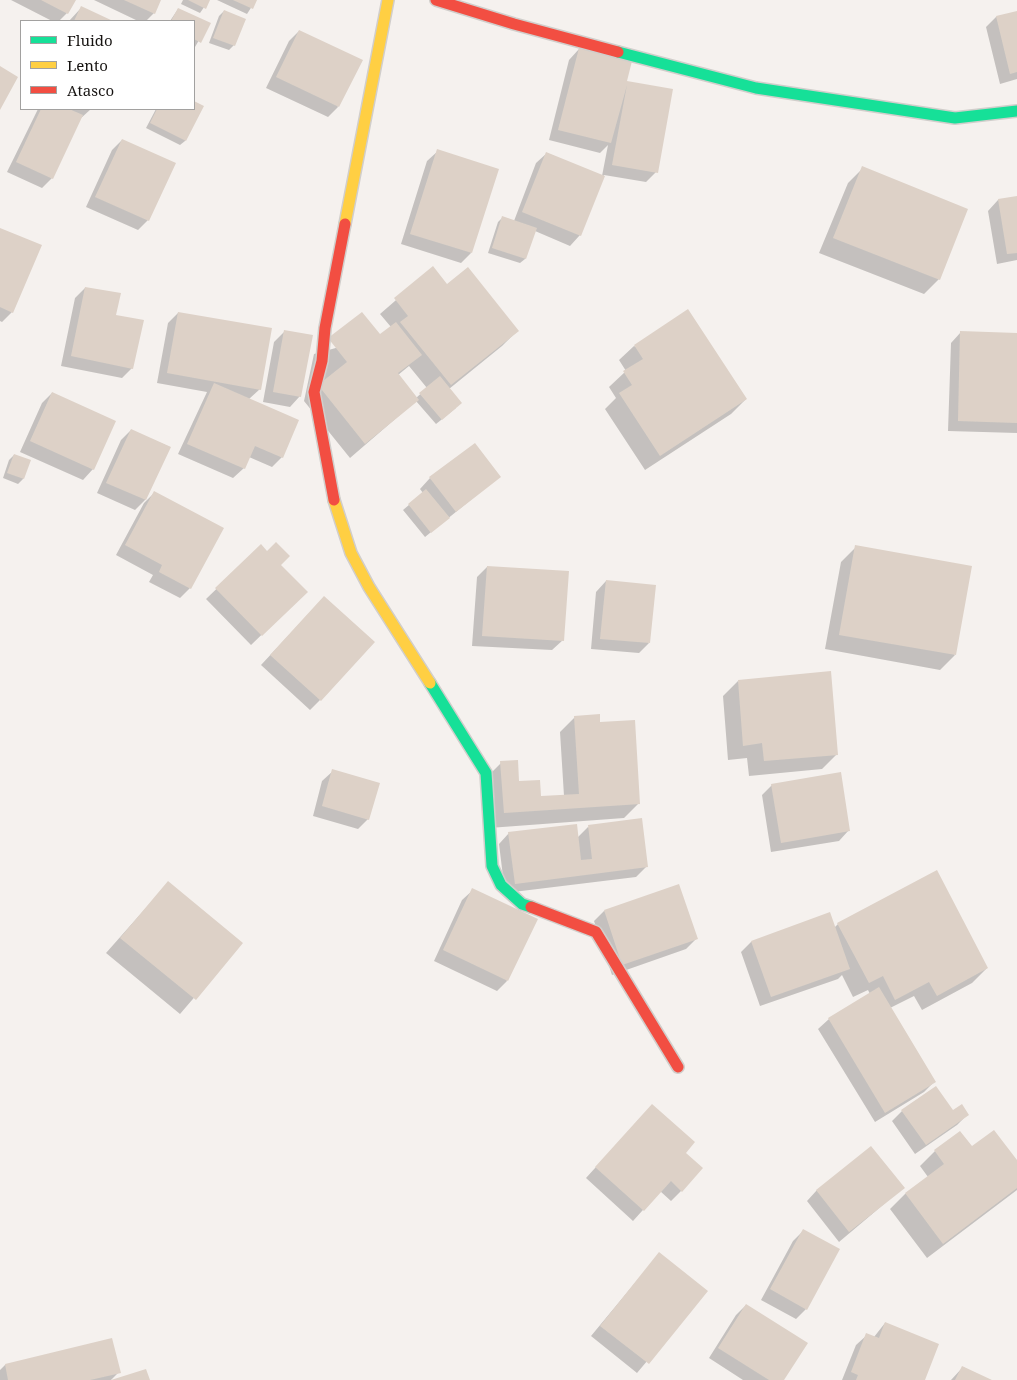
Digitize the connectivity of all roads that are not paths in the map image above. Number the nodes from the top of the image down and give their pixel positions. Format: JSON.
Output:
{"nodes":[{"id":1,"x":388,"y":0,"type":"edge"},
{"id":2,"x":436,"y":0,"type":"edge"},
{"id":3,"x":1017,"y":111,"type":"edge"},
{"id":4,"x":678,"y":1067,"type":"dead end"}],
"edges":[{"from":1,"to":4,"type":"street"},
{"from":2,"to":3,"type":"street"}]}
